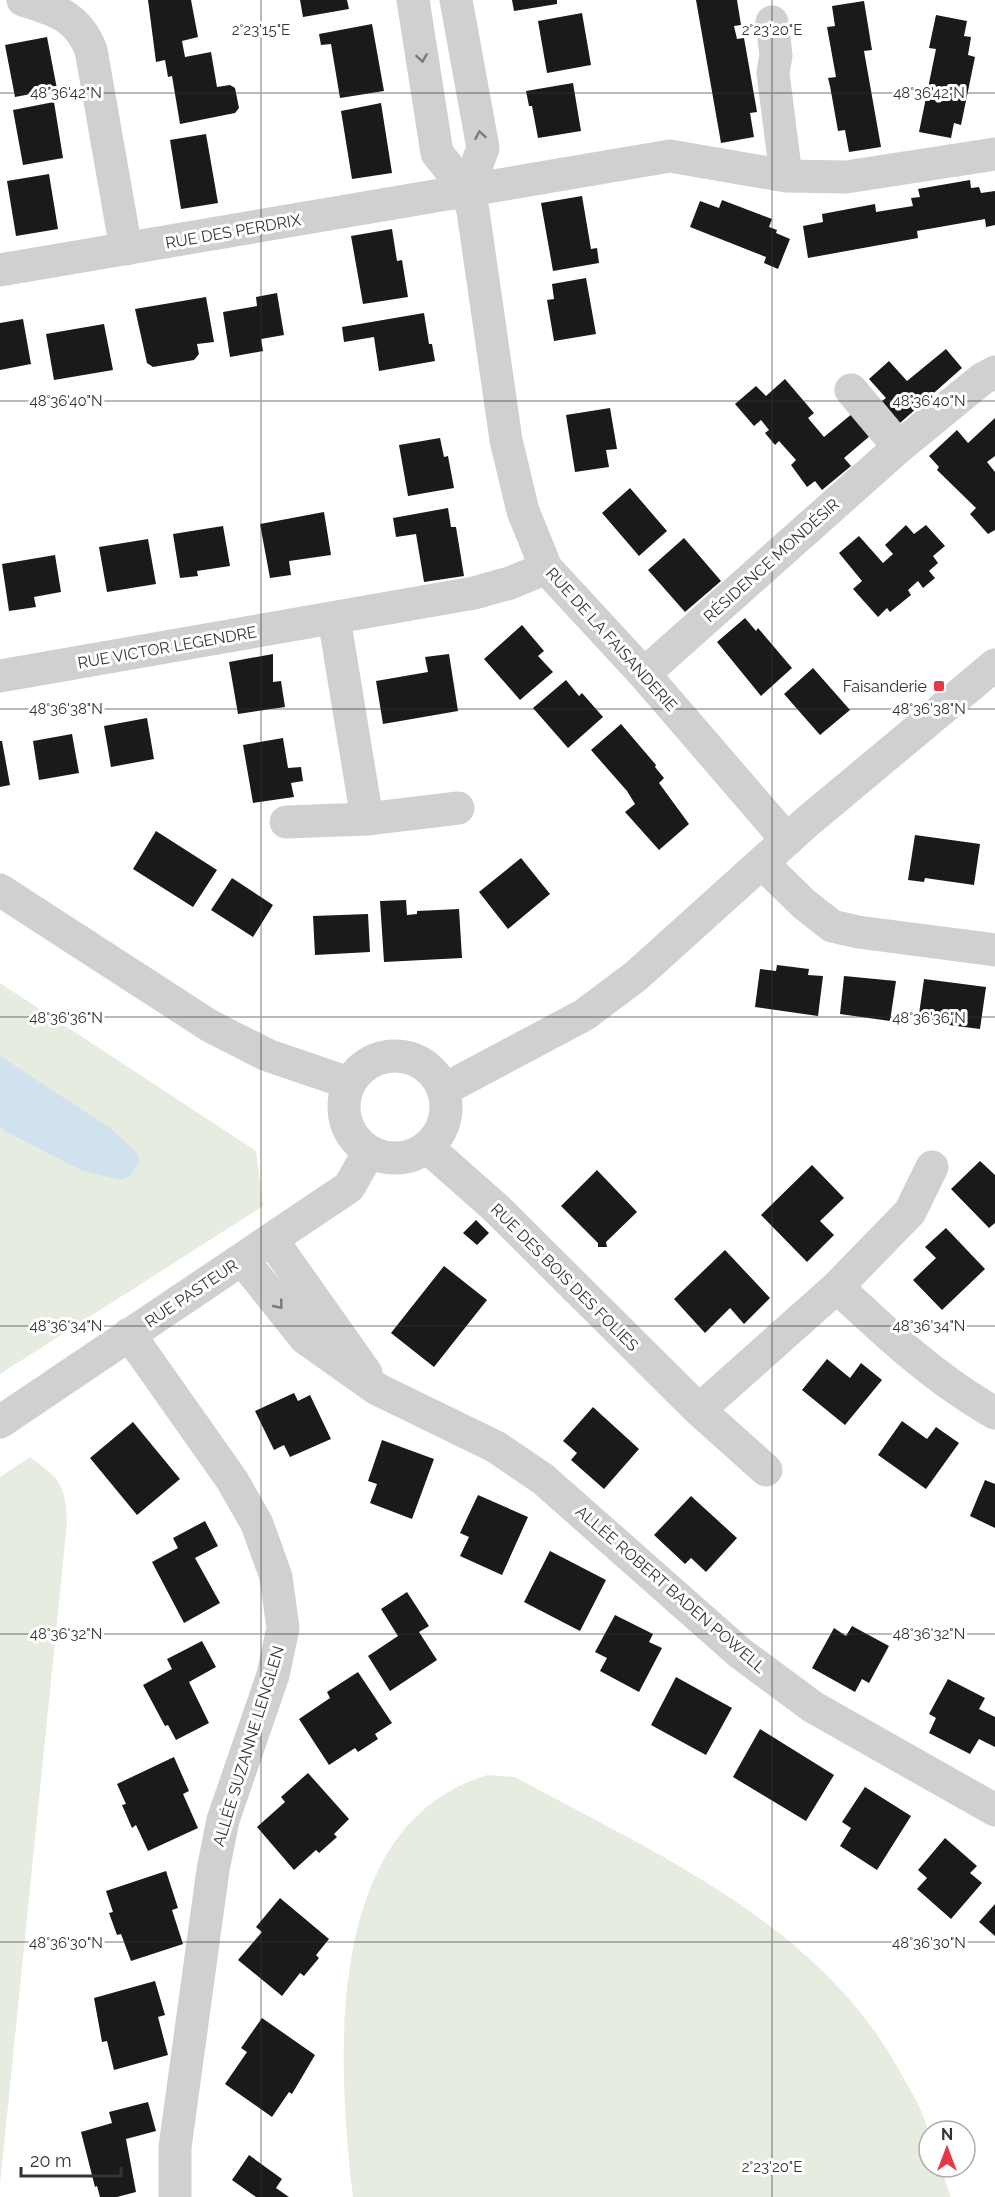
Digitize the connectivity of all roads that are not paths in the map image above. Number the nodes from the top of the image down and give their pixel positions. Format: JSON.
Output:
{"nodes":[{"id":1,"x":23,"y":0,"type":"edge"},
{"id":2,"x":413,"y":0,"type":"edge"},
{"id":3,"x":456,"y":0,"type":"edge"},
{"id":4,"x":772,"y":22,"type":"dead end"},
{"id":5,"x":995,"y":154,"type":"edge"},
{"id":6,"x":786,"y":176,"type":"junction"},
{"id":7,"x":467,"y":190,"type":"junction"},
{"id":8,"x":126,"y":249,"type":"junction"},
{"id":9,"x":0,"y":270,"type":"edge"},
{"id":10,"x":991,"y":382,"type":"edge"},
{"id":11,"x":851,"y":390,"type":"dead end"},
{"id":12,"x":898,"y":447,"type":"junction"},
{"id":13,"x":546,"y":568,"type":"junction"},
{"id":14,"x":334,"y":618,"type":"junction"},
{"id":15,"x":995,"y":665,"type":"edge"},
{"id":16,"x":644,"y":674,"type":"junction"},
{"id":17,"x":0,"y":676,"type":"edge"},
{"id":18,"x":458,"y":808,"type":"dead end"},
{"id":19,"x":367,"y":819,"type":"junction"},
{"id":20,"x":286,"y":822,"type":"dead end"},
{"id":21,"x":787,"y":840,"type":"junction"},
{"id":22,"x":762,"y":862,"type":"junction"},
{"id":23,"x":0,"y":890,"type":"edge"},
{"id":24,"x":995,"y":950,"type":"edge"},
{"id":25,"x":350,"y":1083,"type":"junction"},
{"id":26,"x":443,"y":1090,"type":"junction"},
{"id":27,"x":427,"y":1147,"type":"junction"},
{"id":28,"x":369,"y":1152,"type":"junction"},
{"id":29,"x":932,"y":1167,"type":"dead end"},
{"id":30,"x":272,"y":1240,"type":"junction"},
{"id":31,"x":242,"y":1259,"type":"junction"},
{"id":32,"x":837,"y":1287,"type":"junction"},
{"id":33,"x":129,"y":1334,"type":"junction"},
{"id":34,"x":377,"y":1389,"type":"junction"},
{"id":35,"x":699,"y":1410,"type":"junction"},
{"id":36,"x":995,"y":1413,"type":"edge"},
{"id":37,"x":0,"y":1422,"type":"edge"},
{"id":38,"x":766,"y":1470,"type":"dead end"},
{"id":39,"x":995,"y":1810,"type":"edge"},
{"id":40,"x":175,"y":2197,"type":"edge"}],
"edges":[{"from":1,"to":8,"type":"street"},
{"from":2,"to":7,"type":"street","name":"RUE DE LA FAISANDERIE","one_way":true},
{"from":7,"to":3,"type":"street","one_way":true},
{"from":4,"to":6,"type":"street"},
{"from":5,"to":6,"type":"street"},
{"from":6,"to":7,"type":"street"},
{"from":7,"to":8,"type":"street","name":"RUE DES PERDRIX"},
{"from":7,"to":13,"type":"street","name":"RUE DE LA FAISANDERIE"},
{"from":8,"to":9,"type":"street","name":"RUE DES PERDRIX"},
{"from":10,"to":12,"type":"street","name":"RÉSIDENCE MONDÉSIR"},
{"from":11,"to":12,"type":"street"},
{"from":12,"to":16,"type":"street","name":"RÉSIDENCE MONDÉSIR"},
{"from":13,"to":14,"type":"street","name":"RUE VICTOR LEGENDRE"},
{"from":13,"to":16,"type":"street","name":"RUE DE LA FAISANDERIE"},
{"from":14,"to":17,"type":"street","name":"RUE VICTOR LEGENDRE"},
{"from":14,"to":19,"type":"street"},
{"from":15,"to":21,"type":"street"},
{"from":16,"to":21,"type":"street","name":"RUE DE LA FAISANDERIE"},
{"from":18,"to":19,"type":"street"},
{"from":19,"to":20,"type":"street"},
{"from":21,"to":22,"type":"street"},
{"from":22,"to":24,"type":"street"},
{"from":22,"to":26,"type":"street"},
{"from":23,"to":25,"type":"street"},
{"from":25,"to":26,"type":"street"},
{"from":25,"to":28,"type":"street"},
{"from":26,"to":27,"type":"street"},
{"from":27,"to":28,"type":"street"},
{"from":27,"to":35,"type":"street","name":"RUE DES BOIS DES FOLIES"},
{"from":28,"to":30,"type":"street","name":"RUE PASTEUR"},
{"from":29,"to":32,"type":"street"},
{"from":30,"to":31,"type":"street","name":"RUE PASTEUR"},
{"from":30,"to":34,"type":"street","name":"ALLÉE ROBERT BADEN POWELL"},
{"from":31,"to":33,"type":"street","name":"RUE PASTEUR"},
{"from":31,"to":34,"type":"street","name":"ALLÉE ROBERT BADEN POWELL","one_way":true},
{"from":32,"to":35,"type":"street"},
{"from":32,"to":36,"type":"street"},
{"from":33,"to":37,"type":"street","name":"RUE PASTEUR"},
{"from":33,"to":40,"type":"street","name":"ALLÉE SUZANNE LENGLEN"},
{"from":34,"to":39,"type":"street","name":"ALLÉE ROBERT BADEN POWELL"},
{"from":35,"to":38,"type":"street","name":"RUE DES BOIS DES FOLIES"}]}
